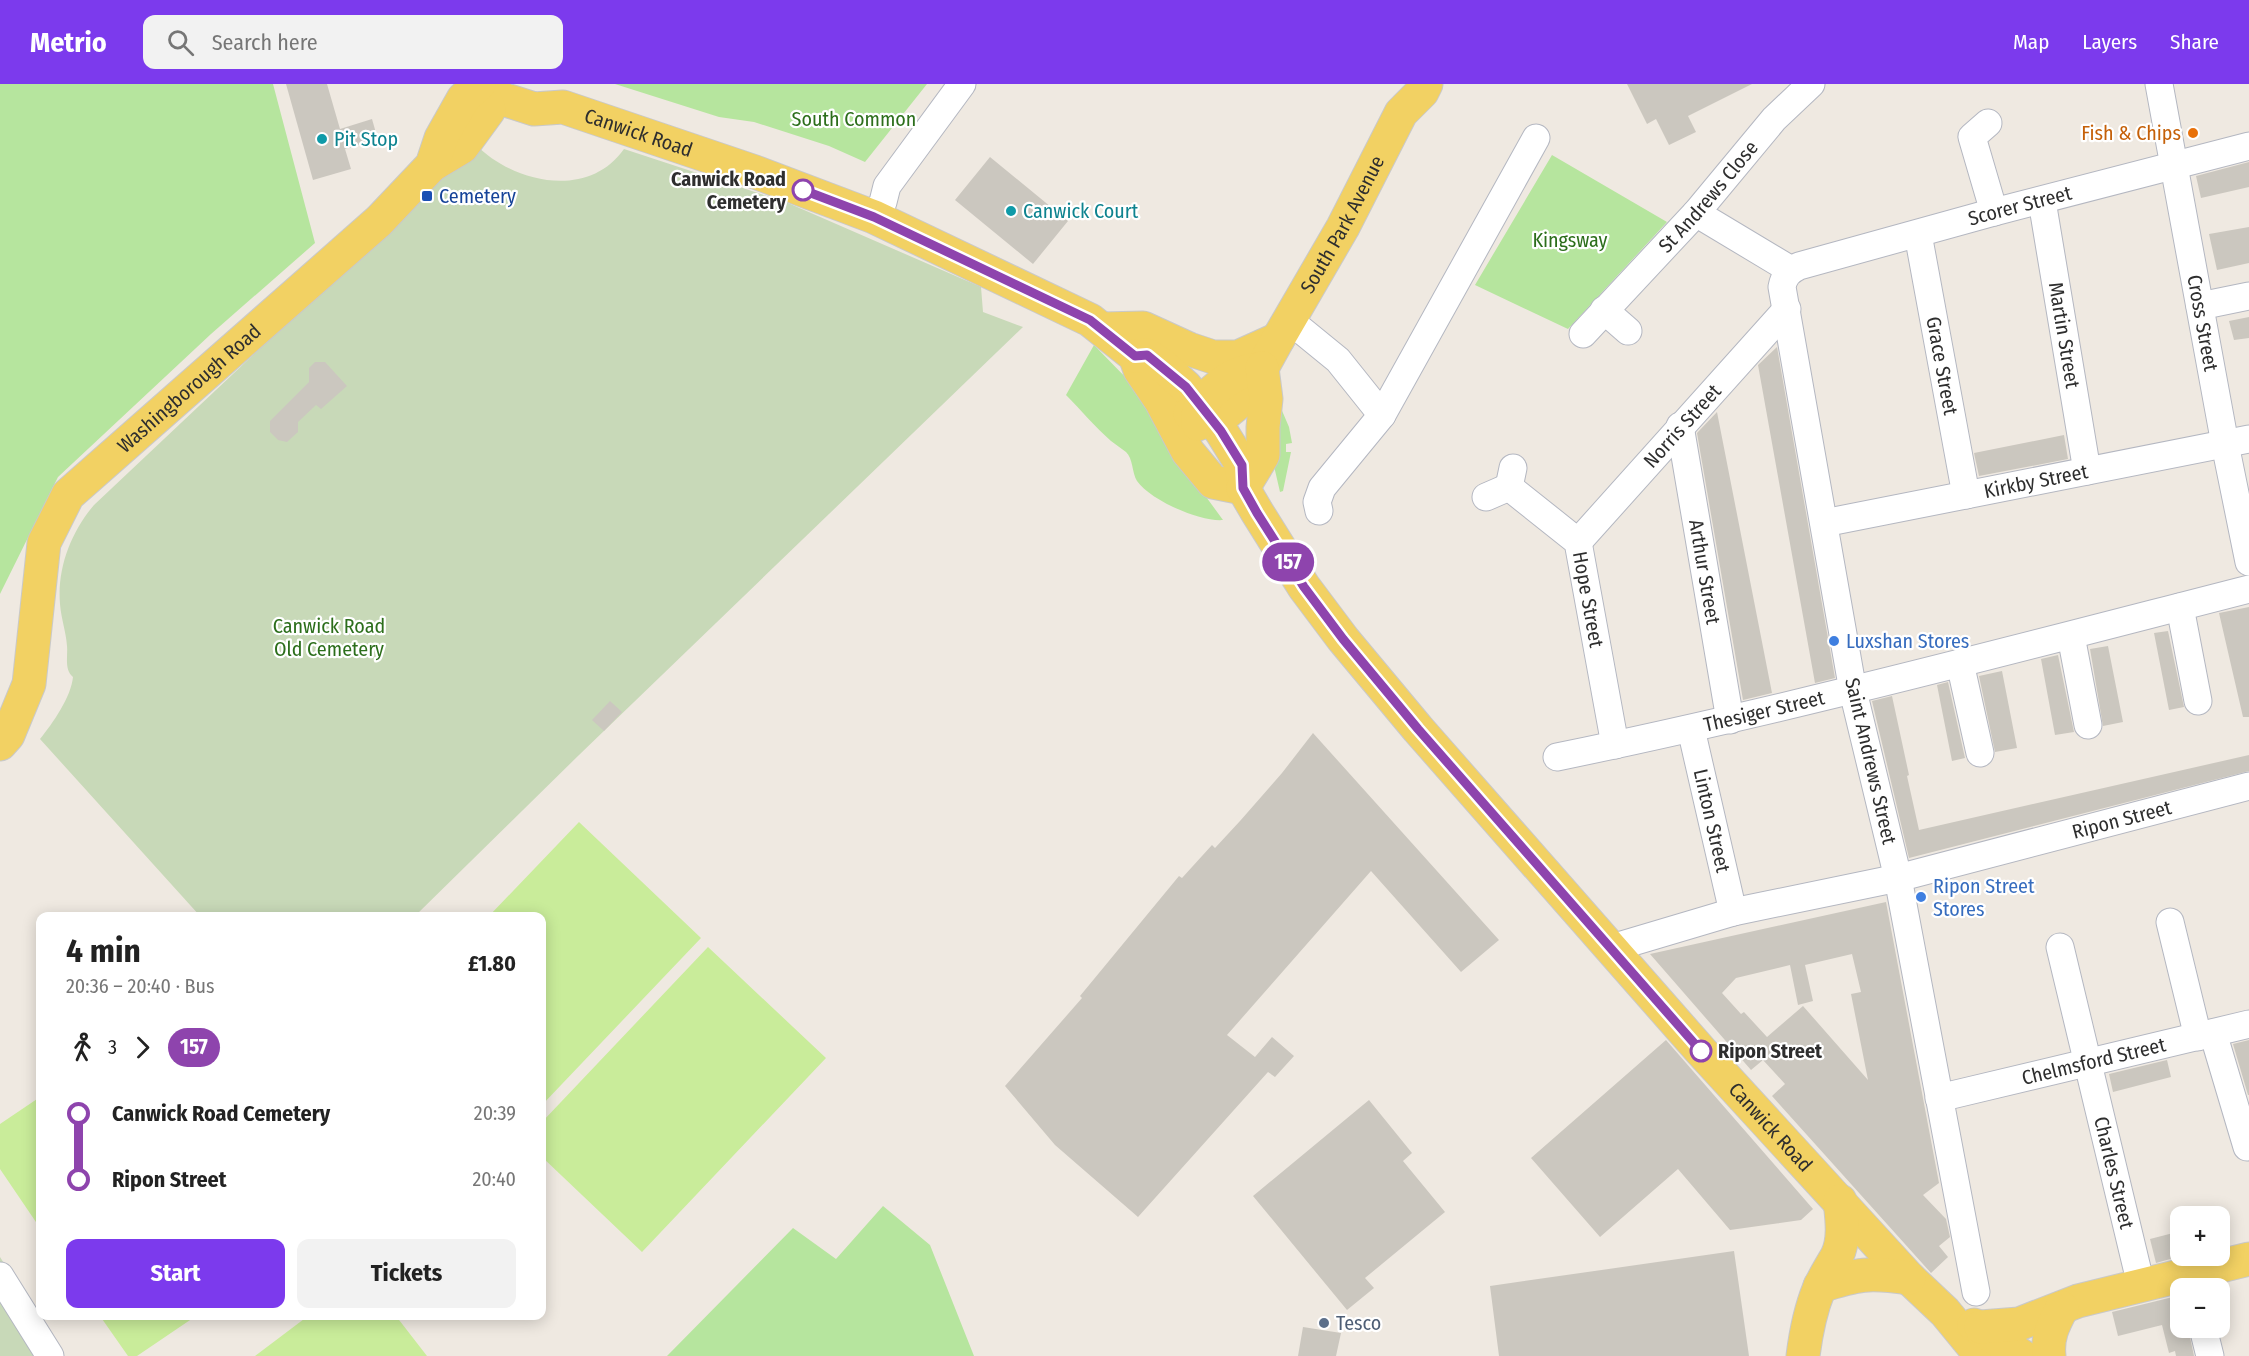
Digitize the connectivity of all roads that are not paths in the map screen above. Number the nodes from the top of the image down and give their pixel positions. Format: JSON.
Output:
{"nodes":[{"id":1,"x":480,"y":84,"type":"edge"},
{"id":2,"x":525,"y":84,"type":"edge"},
{"id":3,"x":962,"y":84,"type":"edge"},
{"id":4,"x":1426,"y":84,"type":"edge"},
{"id":5,"x":1811,"y":84,"type":"edge"},
{"id":6,"x":2159,"y":84,"type":"edge"},
{"id":7,"x":1399,"y":99,"type":"edge"},
{"id":8,"x":563,"y":107,"type":"junction"},
{"id":9,"x":1988,"y":123,"type":"dead end"},
{"id":10,"x":1539,"y":133,"type":"dead end"},
{"id":11,"x":2249,"y":146,"type":"edge"},
{"id":12,"x":2175,"y":164,"type":"junction"},
{"id":13,"x":2042,"y":201,"type":"junction"},
{"id":14,"x":1994,"y":212,"type":"junction"},
{"id":15,"x":1696,"y":213,"type":"junction"},
{"id":16,"x":874,"y":217,"type":"junction"},
{"id":17,"x":1918,"y":234,"type":"junction"},
{"id":18,"x":1791,"y":270,"type":"junction"},
{"id":19,"x":2249,"y":296,"type":"edge"},
{"id":20,"x":2200,"y":306,"type":"junction"},
{"id":21,"x":1787,"y":309,"type":"junction"},
{"id":22,"x":1604,"y":310,"type":"junction"},
{"id":23,"x":1103,"y":329,"type":"junction"},
{"id":24,"x":1283,"y":330,"type":"junction"},
{"id":25,"x":1628,"y":330,"type":"dead end"},
{"id":26,"x":1583,"y":334,"type":"dead end"},
{"id":27,"x":1135,"y":356,"type":"junction"},
{"id":28,"x":1262,"y":368,"type":"junction"},
{"id":29,"x":1161,"y":401,"type":"junction"},
{"id":30,"x":1203,"y":412,"type":"junction"},
{"id":31,"x":1382,"y":415,"type":"junction"},
{"id":32,"x":1680,"y":426,"type":"junction"},
{"id":33,"x":2237,"y":442,"type":"edge"},
{"id":34,"x":2087,"y":471,"type":"junction"},
{"id":35,"x":1503,"y":484,"type":"dead end"},
{"id":36,"x":1243,"y":488,"type":"junction"},
{"id":37,"x":1966,"y":495,"type":"junction"},
{"id":38,"x":1319,"y":511,"type":"dead end"},
{"id":39,"x":1824,"y":523,"type":"junction"},
{"id":40,"x":1578,"y":542,"type":"junction"},
{"id":41,"x":2249,"y":562,"type":"edge"},
{"id":42,"x":2249,"y":589,"type":"edge"},
{"id":43,"x":2180,"y":607,"type":"junction"},
{"id":44,"x":2071,"y":636,"type":"junction"},
{"id":45,"x":1960,"y":663,"type":"junction"},
{"id":46,"x":1853,"y":691,"type":"junction"},
{"id":47,"x":2198,"y":701,"type":"dead end"},
{"id":48,"x":1730,"y":720,"type":"junction"},
{"id":49,"x":2088,"y":725,"type":"dead end"},
{"id":50,"x":1691,"y":729,"type":"junction"},
{"id":51,"x":0,"y":744,"type":"edge"},
{"id":52,"x":1615,"y":745,"type":"junction"},
{"id":53,"x":1980,"y":753,"type":"dead end"},
{"id":54,"x":1557,"y":758,"type":"dead end"},
{"id":55,"x":2249,"y":786,"type":"edge"},
{"id":56,"x":1898,"y":878,"type":"junction"},
{"id":57,"x":1733,"y":912,"type":"junction"},
{"id":58,"x":2170,"y":922,"type":"dead end"},
{"id":59,"x":2060,"y":947,"type":"dead end"},
{"id":60,"x":1612,"y":948,"type":"junction"},
{"id":61,"x":2249,"y":1024,"type":"edge"},
{"id":62,"x":2205,"y":1035,"type":"junction"},
{"id":63,"x":2086,"y":1062,"type":"junction"},
{"id":64,"x":1940,"y":1098,"type":"junction"},
{"id":65,"x":2247,"y":1147,"type":"dead end"},
{"id":66,"x":1840,"y":1201,"type":"junction"},
{"id":67,"x":2249,"y":1259,"type":"edge"},
{"id":68,"x":0,"y":1276,"type":"edge"},
{"id":69,"x":1909,"y":1278,"type":"junction"},
{"id":70,"x":2202,"y":1278,"type":"edge"},
{"id":71,"x":1965,"y":1279,"type":"dead end"},
{"id":72,"x":2170,"y":1284,"type":"edge"},
{"id":73,"x":1820,"y":1286,"type":"junction"},
{"id":74,"x":2142,"y":1286,"type":"junction"},
{"id":75,"x":2062,"y":1308,"type":"junction"},
{"id":76,"x":2206,"y":1338,"type":"edge"},
{"id":77,"x":1983,"y":1342,"type":"edge"},
{"id":78,"x":50,"y":1356,"type":"edge"},
{"id":79,"x":1803,"y":1356,"type":"edge"},
{"id":80,"x":2022,"y":1356,"type":"edge"},
{"id":81,"x":2049,"y":1356,"type":"edge"},
{"id":82,"x":2210,"y":1356,"type":"edge"}],
"edges":[{"from":1,"to":8,"type":"main road","name":"Canwick Road"},
{"from":1,"to":51,"type":"main road","name":"Washingborough Road"},
{"from":2,"to":8,"type":"main road","name":"Canwick Road"},
{"from":3,"to":16,"type":"street"},
{"from":4,"to":7,"type":"main road","name":"South Park Avenue"},
{"from":5,"to":15,"type":"street","name":"St Andrews Close"},
{"from":6,"to":12,"type":"street","name":"Cross Street"},
{"from":7,"to":24,"type":"main road","name":"South Park Avenue"},
{"from":8,"to":16,"type":"main road","name":"Canwick Road"},
{"from":9,"to":14,"type":"street"},
{"from":10,"to":31,"type":"street"},
{"from":11,"to":12,"type":"street","name":"Scorer Street"},
{"from":12,"to":13,"type":"street","name":"Scorer Street"},
{"from":12,"to":20,"type":"street","name":"Cross Street"},
{"from":13,"to":14,"type":"street","name":"Scorer Street"},
{"from":13,"to":34,"type":"street","name":"Martin Street"},
{"from":14,"to":17,"type":"street","name":"Scorer Street"},
{"from":15,"to":18,"type":"street"},
{"from":15,"to":22,"type":"street","name":"St Andrews Close"},
{"from":16,"to":23,"type":"main road","name":"Canwick Road"},
{"from":17,"to":18,"type":"street","name":"Scorer Street"},
{"from":17,"to":37,"type":"street","name":"Grace Street"},
{"from":18,"to":21,"type":"street","name":"Saint Andrews Street"},
{"from":19,"to":20,"type":"street"},
{"from":20,"to":33,"type":"street","name":"Cross Street"},
{"from":21,"to":32,"type":"street","name":"Norris Street"},
{"from":21,"to":39,"type":"street","name":"Saint Andrews Street"},
{"from":22,"to":25,"type":"street"},
{"from":22,"to":26,"type":"street","name":"St Andrews Close"},
{"from":23,"to":24,"type":"main road"},
{"from":23,"to":27,"type":"main road","name":"Canwick Road"},
{"from":24,"to":28,"type":"main road","name":"South Park Avenue"},
{"from":24,"to":31,"type":"street"},
{"from":27,"to":29,"type":"main road","name":"Canwick Road"},
{"from":27,"to":30,"type":"main road","name":"Canwick Road"},
{"from":28,"to":30,"type":"main road","name":"South Park Avenue"},
{"from":28,"to":36,"type":"main road"},
{"from":29,"to":30,"type":"main road"},
{"from":29,"to":36,"type":"main road","name":"Canwick Road"},
{"from":30,"to":36,"type":"main road","name":"Canwick Road"},
{"from":31,"to":38,"type":"street"},
{"from":32,"to":40,"type":"street","name":"Norris Street"},
{"from":32,"to":48,"type":"street","name":"Arthur Street"},
{"from":33,"to":34,"type":"street","name":"Kirkby Street"},
{"from":33,"to":41,"type":"street","name":"Cross Street"},
{"from":34,"to":37,"type":"street","name":"Kirkby Street"},
{"from":35,"to":40,"type":"street","name":"Hope Street"},
{"from":36,"to":60,"type":"main road","name":"Canwick Road"},
{"from":37,"to":39,"type":"street","name":"Kirkby Street"},
{"from":39,"to":46,"type":"street","name":"Saint Andrews Street"},
{"from":40,"to":52,"type":"street","name":"Hope Street"},
{"from":42,"to":43,"type":"street","name":"Thesiger Street"},
{"from":43,"to":44,"type":"street","name":"Thesiger Street"},
{"from":43,"to":47,"type":"street"},
{"from":44,"to":45,"type":"street","name":"Thesiger Street"},
{"from":44,"to":49,"type":"street"},
{"from":45,"to":46,"type":"street","name":"Thesiger Street"},
{"from":45,"to":53,"type":"street"},
{"from":46,"to":48,"type":"street","name":"Thesiger Street"},
{"from":46,"to":56,"type":"street","name":"Saint Andrews Street"},
{"from":48,"to":50,"type":"street","name":"Thesiger Street"},
{"from":50,"to":52,"type":"street","name":"Thesiger Street"},
{"from":50,"to":57,"type":"street","name":"Linton Street"},
{"from":52,"to":54,"type":"street","name":"Thesiger Street"},
{"from":55,"to":56,"type":"street","name":"Ripon Street"},
{"from":56,"to":57,"type":"street","name":"Ripon Street"},
{"from":56,"to":64,"type":"street","name":"Saint Andrews Street"},
{"from":57,"to":60,"type":"street","name":"Ripon Street"},
{"from":58,"to":62,"type":"street"},
{"from":59,"to":63,"type":"street","name":"Charles Street"},
{"from":60,"to":66,"type":"main road","name":"Canwick Road"},
{"from":61,"to":62,"type":"street","name":"Chelmsford Street"},
{"from":62,"to":63,"type":"street","name":"Chelmsford Street"},
{"from":62,"to":65,"type":"street"},
{"from":63,"to":64,"type":"street","name":"Chelmsford Street"},
{"from":63,"to":74,"type":"street","name":"Charles Street"},
{"from":64,"to":71,"type":"street","name":"Saint Andrews Street"},
{"from":66,"to":69,"type":"main road","name":"Canwick Road"},
{"from":66,"to":73,"type":"main road"},
{"from":67,"to":70,"type":"main road"},
{"from":68,"to":78,"type":"street"},
{"from":69,"to":73,"type":"main road"},
{"from":69,"to":77,"type":"main road","name":"Canwick Road"},
{"from":72,"to":74,"type":"main road"},
{"from":73,"to":79,"type":"main road"},
{"from":74,"to":75,"type":"main road"},
{"from":75,"to":77,"type":"main road"},
{"from":75,"to":81,"type":"main road"},
{"from":76,"to":82,"type":"street"},
{"from":77,"to":80,"type":"main road","name":"Canwick Road"}]}
